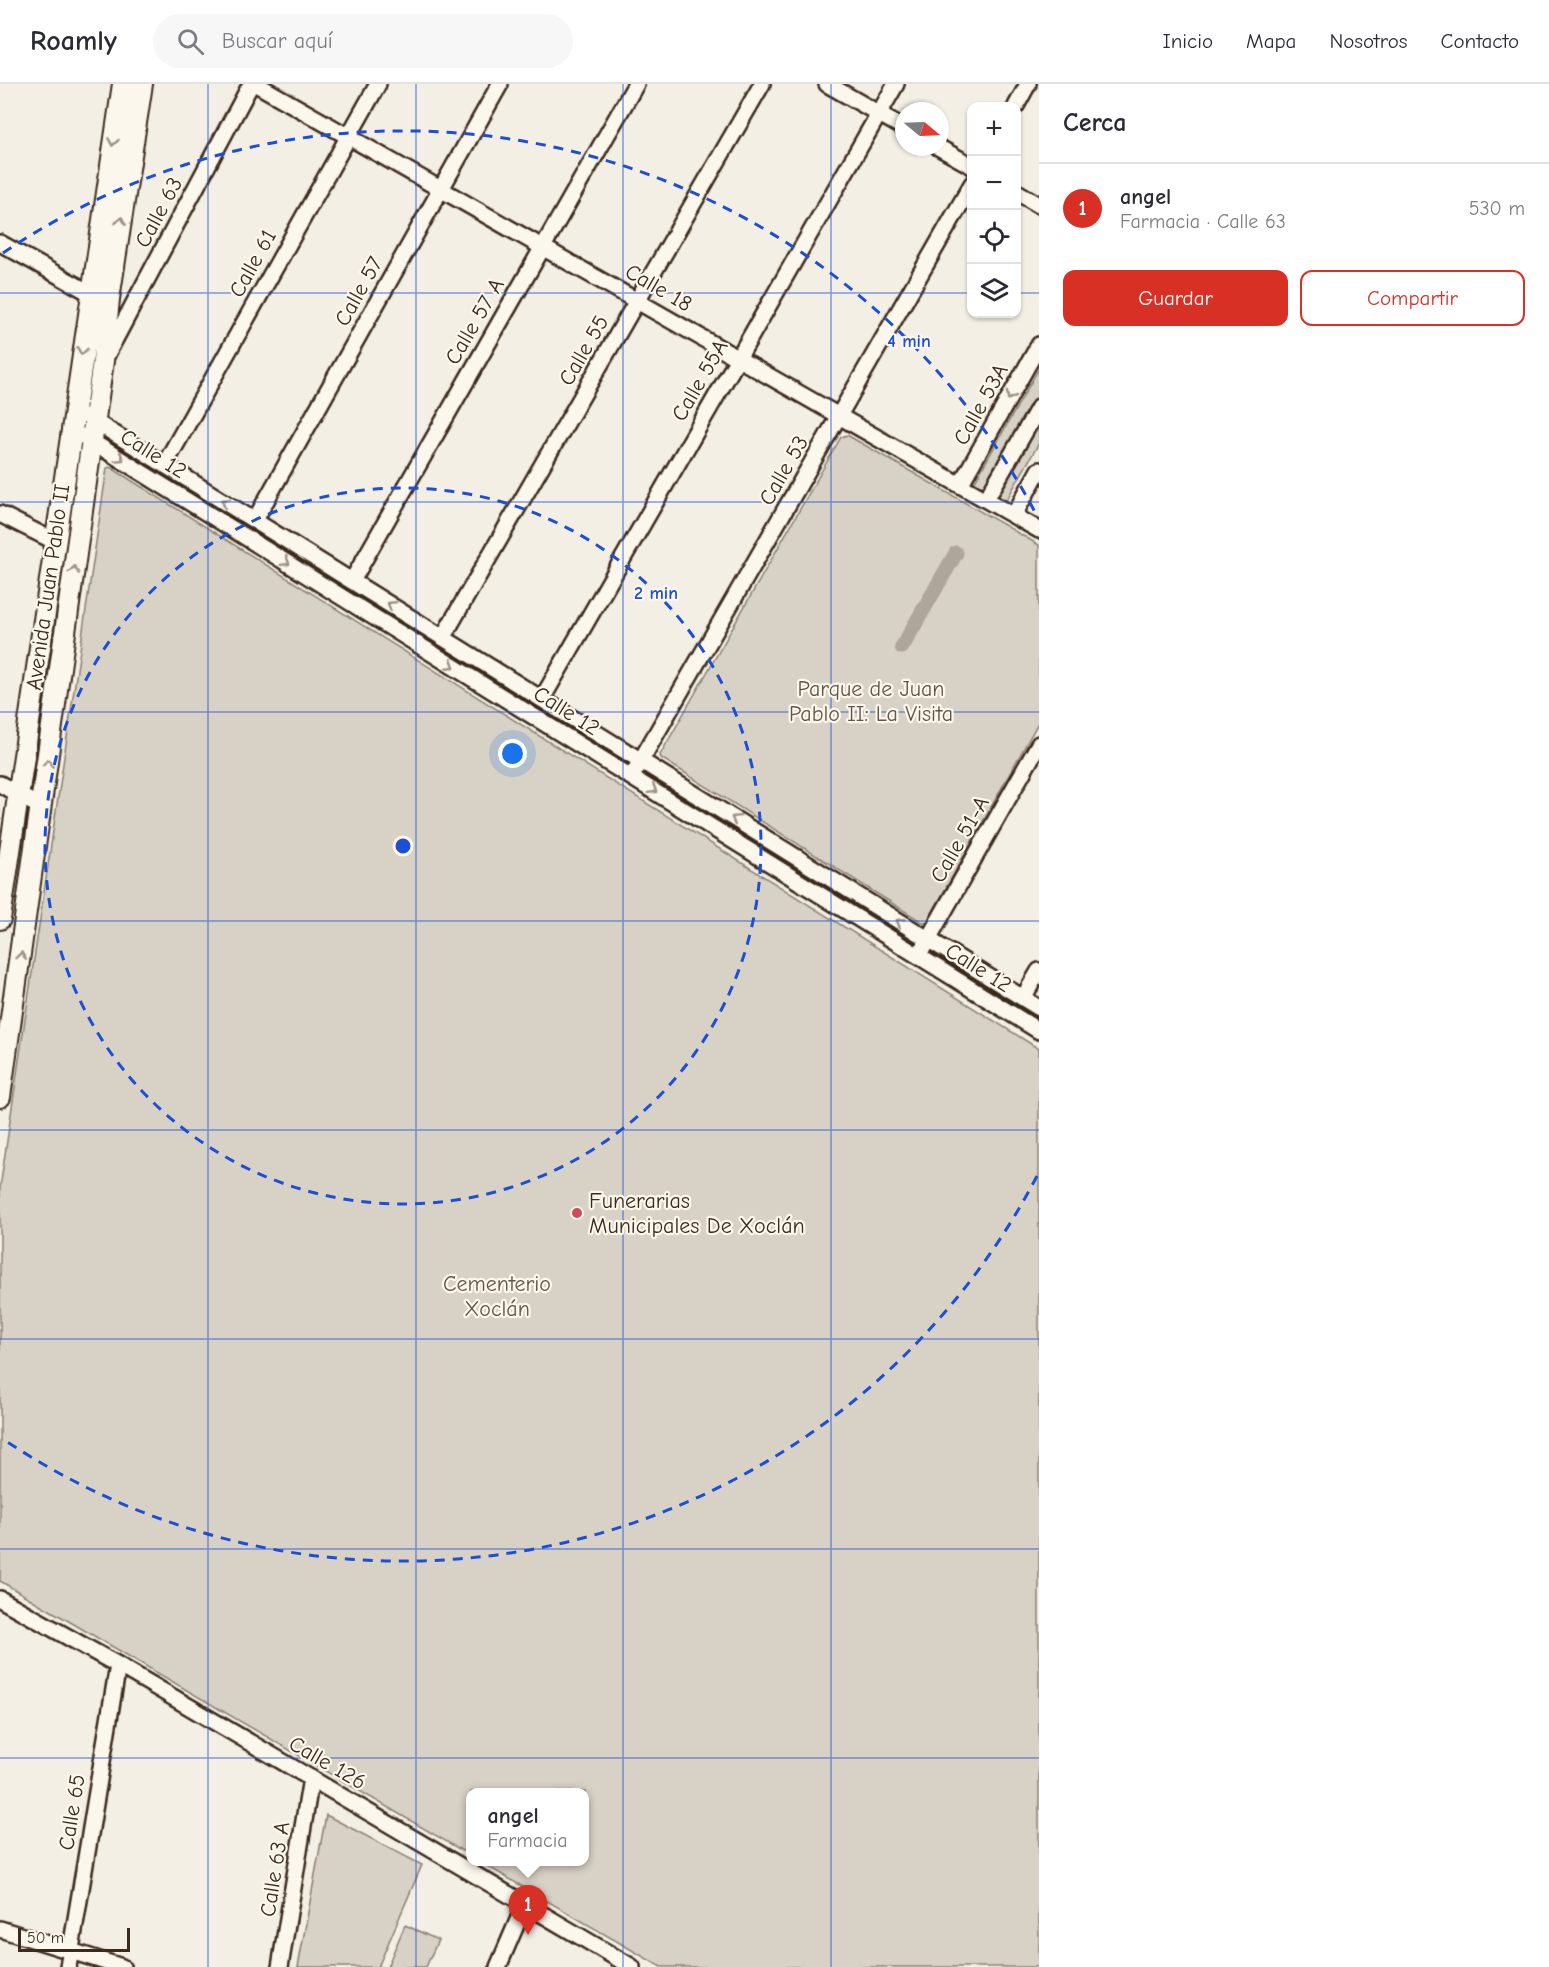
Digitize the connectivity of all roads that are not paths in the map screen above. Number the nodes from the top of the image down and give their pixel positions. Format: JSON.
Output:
{"nodes":[{"id":1,"x":123,"y":84,"type":"edge"},
{"id":2,"x":142,"y":84,"type":"edge"},
{"id":3,"x":254,"y":84,"type":"edge"},
{"id":4,"x":378,"y":84,"type":"edge"},
{"id":5,"x":500,"y":84,"type":"edge"},
{"id":6,"x":636,"y":84,"type":"edge"},
{"id":7,"x":762,"y":84,"type":"edge"},
{"id":8,"x":827,"y":84,"type":"edge"},
{"id":9,"x":896,"y":84,"type":"edge"},
{"id":10,"x":1029,"y":84,"type":"edge"},
{"id":11,"x":1018,"y":102,"type":"edge"},
{"id":12,"x":879,"y":113,"type":"junction"},
{"id":13,"x":895,"y":123,"type":"edge"},
{"id":14,"x":349,"y":137,"type":"junction"},
{"id":15,"x":949,"y":153,"type":"edge"},
{"id":16,"x":967,"y":163,"type":"edge"},
{"id":17,"x":441,"y":189,"type":"junction"},
{"id":18,"x":967,"y":193,"type":"edge"},
{"id":19,"x":1021,"y":194,"type":"edge"},
{"id":20,"x":1039,"y":205,"type":"edge"},
{"id":21,"x":0,"y":243,"type":"edge"},
{"id":22,"x":543,"y":247,"type":"junction"},
{"id":23,"x":90,"y":293,"type":"junction"},
{"id":24,"x":637,"y":301,"type":"junction"},
{"id":25,"x":1039,"y":345,"type":"edge"},
{"id":26,"x":738,"y":358,"type":"junction"},
{"id":27,"x":103,"y":361,"type":"junction"},
{"id":28,"x":1039,"y":406,"type":"edge"},
{"id":29,"x":839,"y":416,"type":"junction"},
{"id":30,"x":72,"y":418,"type":"junction"},
{"id":31,"x":92,"y":430,"type":"junction"},
{"id":32,"x":165,"y":464,"type":"junction"},
{"id":33,"x":1039,"y":470,"type":"edge"},
{"id":34,"x":960,"y":485,"type":"junction"},
{"id":35,"x":991,"y":491,"type":"dead end"},
{"id":36,"x":0,"y":514,"type":"edge"},
{"id":37,"x":1014,"y":515,"type":"junction"},
{"id":38,"x":255,"y":520,"type":"junction"},
{"id":39,"x":1039,"y":530,"type":"edge"},
{"id":40,"x":54,"y":541,"type":"junction"},
{"id":41,"x":352,"y":581,"type":"junction"},
{"id":42,"x":412,"y":618,"type":"junction"},
{"id":43,"x":404,"y":635,"type":"junction"},
{"id":44,"x":443,"y":637,"type":"junction"},
{"id":45,"x":542,"y":699,"type":"junction"},
{"id":46,"x":1039,"y":744,"type":"edge"},
{"id":47,"x":642,"y":761,"type":"junction"},
{"id":48,"x":632,"y":777,"type":"junction"},
{"id":49,"x":0,"y":784,"type":"edge"},
{"id":50,"x":18,"y":793,"type":"junction"},
{"id":51,"x":42,"y":808,"type":"junction"},
{"id":52,"x":0,"y":919,"type":"edge"},
{"id":53,"x":928,"y":939,"type":"junction"},
{"id":54,"x":918,"y":956,"type":"junction"},
{"id":55,"x":1039,"y":971,"type":"edge"},
{"id":56,"x":1023,"y":998,"type":"junction"},
{"id":57,"x":1039,"y":1008,"type":"edge"},
{"id":58,"x":1039,"y":1031,"type":"edge"},
{"id":59,"x":0,"y":1097,"type":"edge"},
{"id":60,"x":0,"y":1599,"type":"edge"},
{"id":61,"x":118,"y":1665,"type":"junction"},
{"id":62,"x":311,"y":1778,"type":"junction"},
{"id":63,"x":525,"y":1904,"type":"junction"},
{"id":64,"x":0,"y":1929,"type":"edge"},
{"id":65,"x":70,"y":1959,"type":"edge"},
{"id":66,"x":122,"y":1967,"type":"edge"},
{"id":67,"x":280,"y":1967,"type":"edge"},
{"id":68,"x":498,"y":1967,"type":"edge"},
{"id":69,"x":632,"y":1967,"type":"edge"}],
"edges":[{"from":1,"to":23,"type":"main road","name":"Avenida Juan Pablo II","one_way":true},
{"from":27,"to":2,"type":"main road","name":"Avenida Juan Pablo II","one_way":true},
{"from":3,"to":14,"type":"street","name":"Calle 18"},
{"from":3,"to":27,"type":"street","name":"Calle 63"},
{"from":4,"to":14,"type":"street","name":"Calle 61"},
{"from":5,"to":17,"type":"street","name":"Calle 57"},
{"from":6,"to":22,"type":"street","name":"Calle 57 A"},
{"from":7,"to":24,"type":"street","name":"Calle 55"},
{"from":8,"to":12,"type":"street"},
{"from":9,"to":12,"type":"street","name":"Calle 55A"},
{"from":10,"to":11,"type":"street"},
{"from":12,"to":13,"type":"street"},
{"from":12,"to":26,"type":"street","name":"Calle 55A"},
{"from":14,"to":17,"type":"street","name":"Calle 18"},
{"from":14,"to":32,"type":"street","name":"Calle 61"},
{"from":15,"to":16,"type":"street"},
{"from":17,"to":22,"type":"street","name":"Calle 18"},
{"from":17,"to":38,"type":"street","name":"Calle 57"},
{"from":18,"to":29,"type":"street","name":"Calle 53"},
{"from":19,"to":20,"type":"street"},
{"from":21,"to":23,"type":"street"},
{"from":22,"to":24,"type":"street","name":"Calle 18"},
{"from":22,"to":41,"type":"street","name":"Calle 57 A"},
{"from":23,"to":30,"type":"main road","name":"Avenida Juan Pablo II","one_way":true},
{"from":24,"to":26,"type":"street","name":"Calle 18"},
{"from":24,"to":44,"type":"street","name":"Calle 55"},
{"from":25,"to":34,"type":"street","name":"Calle 53A","one_way":true},
{"from":26,"to":29,"type":"street","name":"Calle 18"},
{"from":26,"to":45,"type":"street","name":"Calle 55A"},
{"from":27,"to":31,"type":"main road","name":"Avenida Juan Pablo II"},
{"from":28,"to":35,"type":"street"},
{"from":29,"to":34,"type":"street","name":"Calle 18"},
{"from":29,"to":47,"type":"street","name":"Calle 53"},
{"from":30,"to":31,"type":"street","name":"Calle 12"},
{"from":30,"to":40,"type":"main road","name":"Avenida Juan Pablo II"},
{"from":31,"to":32,"type":"street","name":"Calle 12"},
{"from":31,"to":43,"type":"street","name":"Calle 12","one_way":true},
{"from":51,"to":31,"type":"main road","name":"Avenida Juan Pablo II","one_way":true},
{"from":38,"to":32,"type":"street","name":"Calle 12","one_way":true},
{"from":33,"to":37,"type":"street"},
{"from":34,"to":37,"type":"street","name":"Calle 18"},
{"from":36,"to":40,"type":"street"},
{"from":37,"to":39,"type":"street","name":"Calle 18"},
{"from":38,"to":41,"type":"street","name":"Calle 12"},
{"from":40,"to":50,"type":"main road","name":"Avenida Juan Pablo II"},
{"from":42,"to":41,"type":"street","name":"Calle 12","one_way":true},
{"from":42,"to":43,"type":"street"},
{"from":42,"to":44,"type":"street","name":"Calle 12"},
{"from":43,"to":48,"type":"street","name":"Calle 12","one_way":true},
{"from":44,"to":45,"type":"street","name":"Calle 12"},
{"from":45,"to":47,"type":"street","name":"Calle 12"},
{"from":46,"to":53,"type":"street","name":"Calle 51-A"},
{"from":47,"to":48,"type":"street","name":"Calle 53"},
{"from":53,"to":47,"type":"street","name":"Calle 12","one_way":true},
{"from":48,"to":54,"type":"street","name":"Calle 12","one_way":true},
{"from":49,"to":50,"type":"street"},
{"from":50,"to":51,"type":"street"},
{"from":50,"to":52,"type":"main road","name":"Avenida Juan Pablo II"},
{"from":59,"to":51,"type":"main road","name":"Avenida Juan Pablo II","one_way":true},
{"from":53,"to":54,"type":"street","name":"Calle 51-A"},
{"from":53,"to":56,"type":"street","name":"Calle 12"},
{"from":54,"to":58,"type":"street","name":"Calle 12"},
{"from":55,"to":56,"type":"street"},
{"from":56,"to":57,"type":"street","name":"Calle 12"},
{"from":60,"to":61,"type":"street","name":"Calle 126"},
{"from":61,"to":62,"type":"street","name":"Calle 126"},
{"from":61,"to":65,"type":"street","name":"Calle 65"},
{"from":62,"to":63,"type":"street","name":"Calle 126"},
{"from":62,"to":67,"type":"street","name":"Calle 63 A"},
{"from":63,"to":68,"type":"street"},
{"from":63,"to":69,"type":"street","name":"Calle 126"},
{"from":64,"to":65,"type":"street"},
{"from":65,"to":66,"type":"street"}]}
